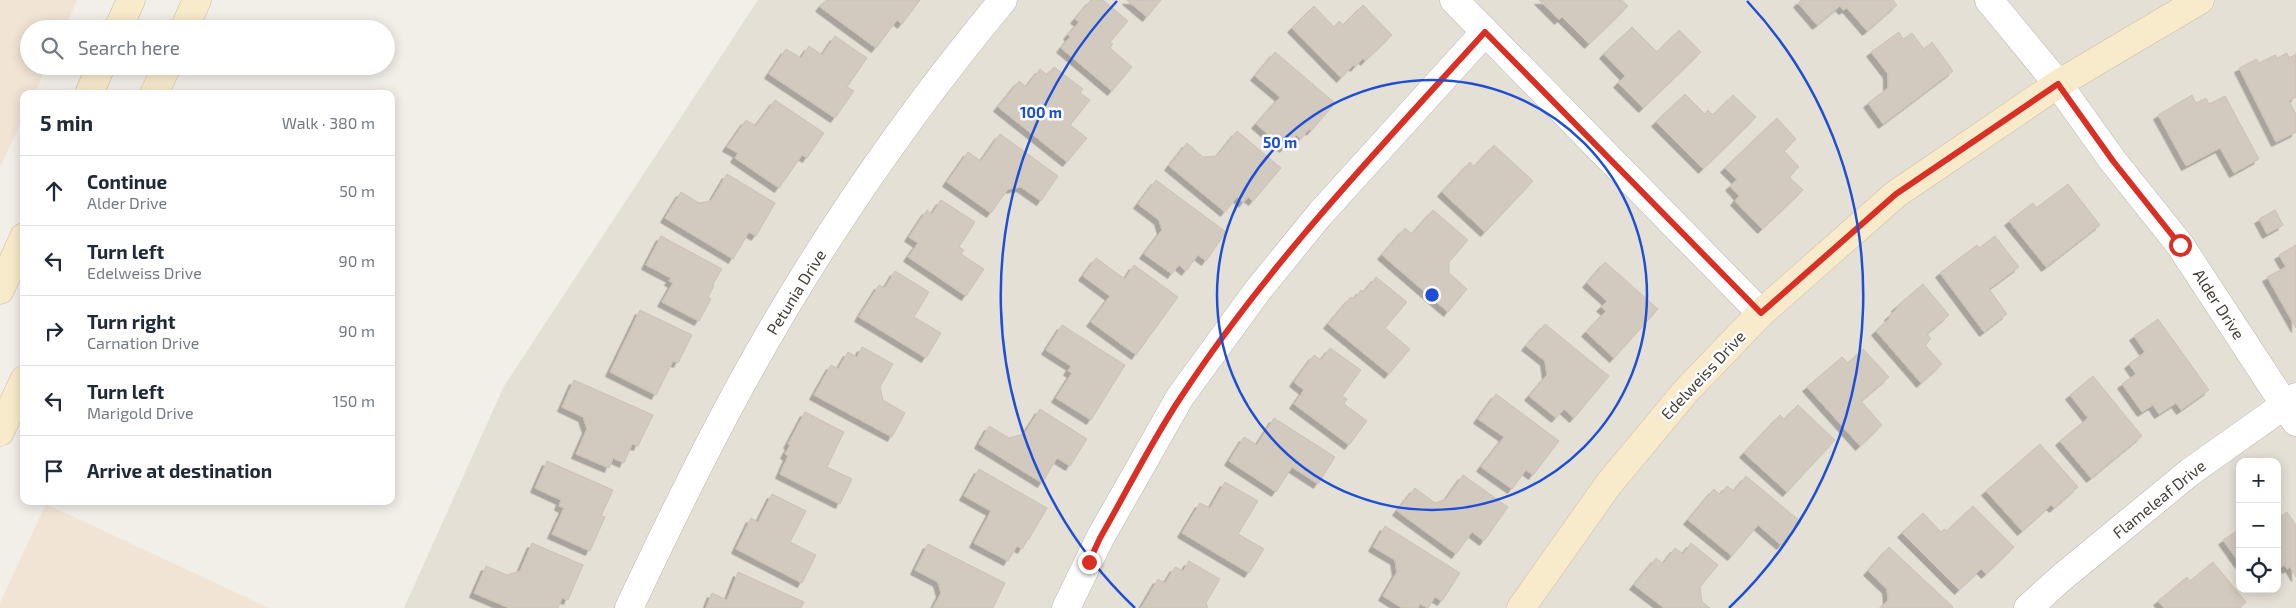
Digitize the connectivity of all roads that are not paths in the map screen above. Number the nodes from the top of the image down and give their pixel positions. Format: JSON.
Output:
{"nodes":[{"id":1,"x":132,"y":0,"type":"edge"},
{"id":2,"x":197,"y":0,"type":"edge"},
{"id":3,"x":1003,"y":0,"type":"edge"},
{"id":4,"x":1454,"y":0,"type":"edge"},
{"id":5,"x":1990,"y":0,"type":"edge"},
{"id":6,"x":2200,"y":0,"type":"edge"},
{"id":7,"x":122,"y":20,"type":"edge"},
{"id":8,"x":188,"y":20,"type":"edge"},
{"id":9,"x":1485,"y":32,"type":"junction"},
{"id":10,"x":98,"y":75,"type":"edge"},
{"id":11,"x":162,"y":75,"type":"edge"},
{"id":12,"x":2058,"y":84,"type":"junction"},
{"id":13,"x":93,"y":90,"type":"edge"},
{"id":14,"x":156,"y":90,"type":"edge"},
{"id":15,"x":20,"y":246,"type":"edge"},
{"id":16,"x":0,"y":290,"type":"edge"},
{"id":17,"x":1761,"y":313,"type":"junction"},
{"id":18,"x":20,"y":389,"type":"edge"},
{"id":19,"x":2292,"y":408,"type":"edge"},
{"id":20,"x":0,"y":432,"type":"edge"},
{"id":21,"x":629,"y":608,"type":"edge"},
{"id":22,"x":1066,"y":608,"type":"edge"},
{"id":23,"x":1521,"y":608,"type":"edge"},
{"id":24,"x":2028,"y":608,"type":"edge"}],
"edges":[{"from":1,"to":7,"type":"street"},
{"from":2,"to":8,"type":"street"},
{"from":3,"to":21,"type":"street","name":"Petunia Drive"},
{"from":4,"to":9,"type":"street"},
{"from":5,"to":12,"type":"street","name":"Alder Drive"},
{"from":6,"to":12,"type":"street","name":"Edelweiss Drive"},
{"from":9,"to":17,"type":"street"},
{"from":9,"to":22,"type":"street"},
{"from":10,"to":13,"type":"street"},
{"from":11,"to":14,"type":"street"},
{"from":12,"to":17,"type":"street","name":"Edelweiss Drive"},
{"from":12,"to":19,"type":"street","name":"Alder Drive"},
{"from":15,"to":16,"type":"street"},
{"from":17,"to":23,"type":"street","name":"Edelweiss Drive"},
{"from":18,"to":20,"type":"street"},
{"from":19,"to":24,"type":"street","name":"Flameleaf Drive"}]}
